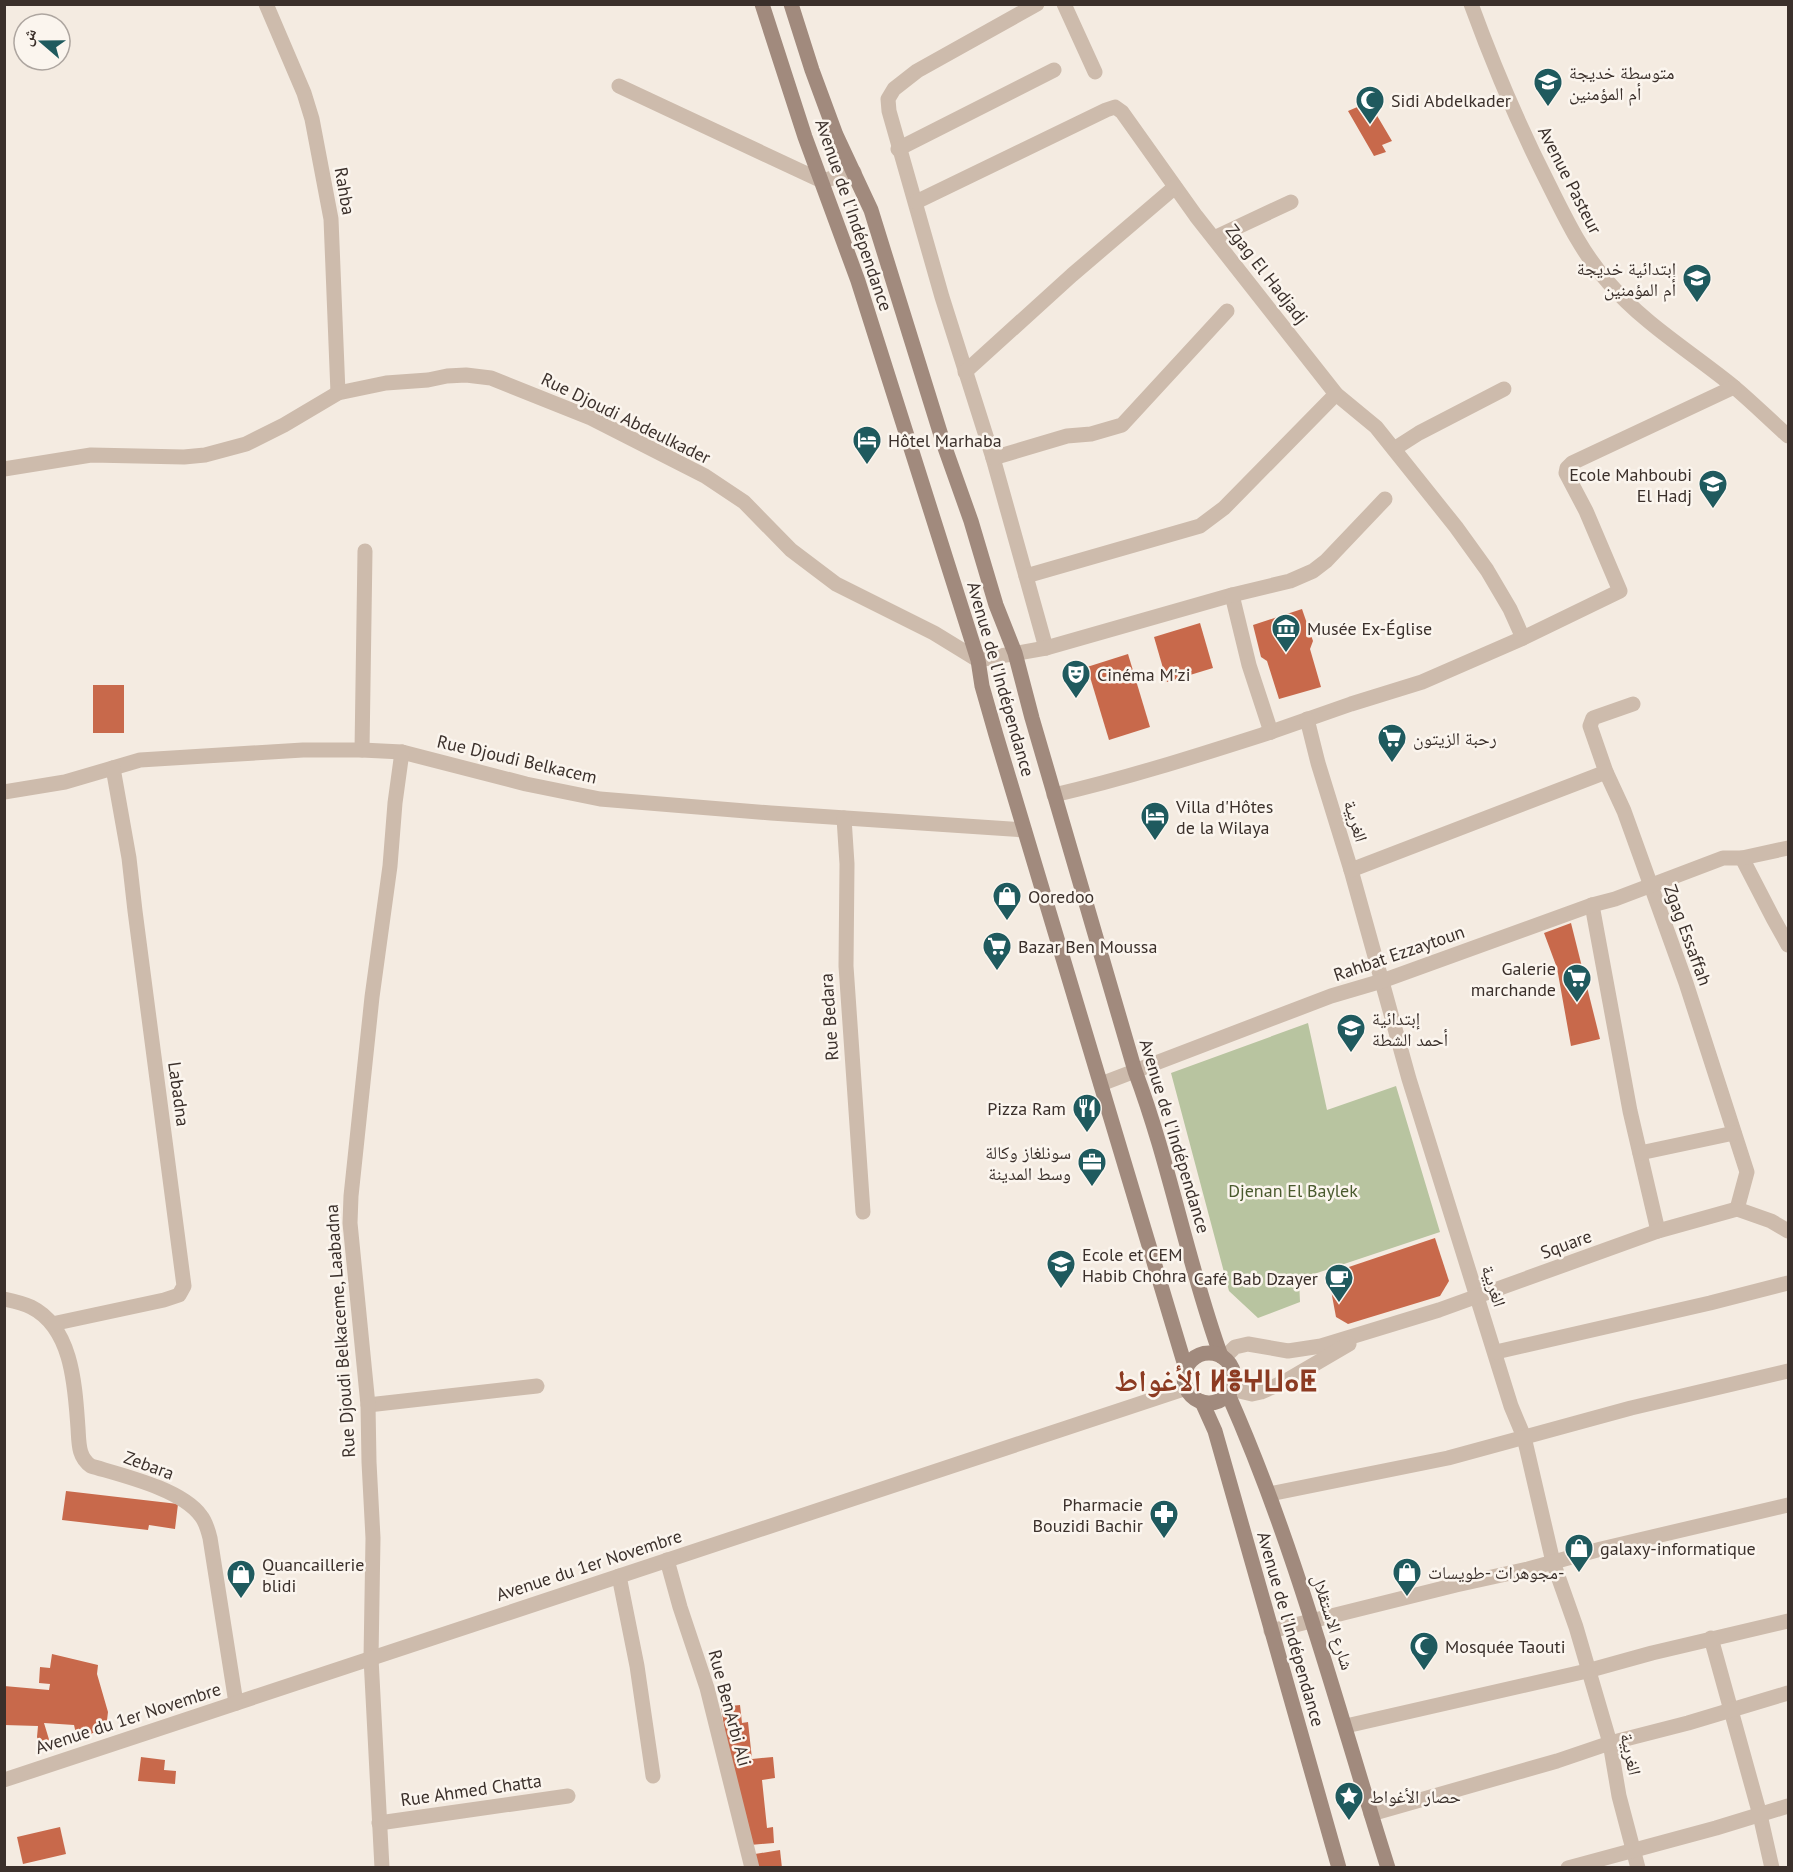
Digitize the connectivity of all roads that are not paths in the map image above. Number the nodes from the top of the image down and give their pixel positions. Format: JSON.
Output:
{"nodes":[{"id":1,"x":266,"y":4,"type":"edge"},
{"id":2,"x":762,"y":4,"type":"edge"},
{"id":3,"x":791,"y":4,"type":"edge"},
{"id":4,"x":1037,"y":4,"type":"edge"},
{"id":5,"x":1064,"y":4,"type":"edge"},
{"id":6,"x":1471,"y":4,"type":"edge"},
{"id":7,"x":1054,"y":70,"type":"dead end"},
{"id":8,"x":1095,"y":72,"type":"dead end"},
{"id":9,"x":619,"y":86,"type":"dead end"},
{"id":10,"x":898,"y":149,"type":"junction"},
{"id":11,"x":854,"y":172,"type":"junction"},
{"id":12,"x":822,"y":181,"type":"junction"},
{"id":13,"x":1175,"y":187,"type":"junction"},
{"id":14,"x":916,"y":202,"type":"junction"},
{"id":15,"x":1291,"y":202,"type":"dead end"},
{"id":16,"x":1214,"y":238,"type":"junction"},
{"id":17,"x":1227,"y":311,"type":"dead end"},
{"id":18,"x":965,"y":372,"type":"junction"},
{"id":19,"x":1734,"y":387,"type":"junction"},
{"id":20,"x":1504,"y":388,"type":"dead end"},
{"id":21,"x":338,"y":393,"type":"junction"},
{"id":22,"x":1336,"y":394,"type":"junction"},
{"id":23,"x":1788,"y":436,"type":"edge"},
{"id":24,"x":1394,"y":449,"type":"junction"},
{"id":25,"x":993,"y":458,"type":"junction"},
{"id":26,"x":4,"y":469,"type":"edge"},
{"id":27,"x":1385,"y":499,"type":"dead end"},
{"id":28,"x":365,"y":551,"type":"dead end"},
{"id":29,"x":1026,"y":576,"type":"junction"},
{"id":30,"x":1232,"y":595,"type":"junction"},
{"id":31,"x":1523,"y":638,"type":"junction"},
{"id":32,"x":1046,"y":648,"type":"junction"},
{"id":33,"x":1016,"y":653,"type":"junction"},
{"id":34,"x":978,"y":660,"type":"junction"},
{"id":35,"x":1633,"y":704,"type":"dead end"},
{"id":36,"x":1306,"y":718,"type":"junction"},
{"id":37,"x":1271,"y":732,"type":"junction"},
{"id":38,"x":362,"y":750,"type":"junction"},
{"id":39,"x":402,"y":752,"type":"junction"},
{"id":40,"x":112,"y":768,"type":"junction"},
{"id":41,"x":1606,"y":772,"type":"junction"},
{"id":42,"x":4,"y":792,"type":"edge"},
{"id":43,"x":1054,"y":795,"type":"junction"},
{"id":44,"x":844,"y":818,"type":"junction"},
{"id":45,"x":1024,"y":830,"type":"junction"},
{"id":46,"x":1788,"y":848,"type":"edge"},
{"id":47,"x":1742,"y":858,"type":"junction"},
{"id":48,"x":1351,"y":870,"type":"junction"},
{"id":49,"x":1650,"y":886,"type":"junction"},
{"id":50,"x":1592,"y":905,"type":"junction"},
{"id":51,"x":1788,"y":945,"type":"edge"},
{"id":52,"x":1382,"y":981,"type":"junction"},
{"id":53,"x":1135,"y":1071,"type":"junction"},
{"id":54,"x":1101,"y":1084,"type":"junction"},
{"id":55,"x":1734,"y":1133,"type":"junction"},
{"id":56,"x":1640,"y":1153,"type":"junction"},
{"id":57,"x":1737,"y":1209,"type":"junction"},
{"id":58,"x":864,"y":1212,"type":"dead end"},
{"id":59,"x":1658,"y":1231,"type":"junction"},
{"id":60,"x":1788,"y":1231,"type":"edge"},
{"id":61,"x":1788,"y":1283,"type":"edge"},
{"id":62,"x":1476,"y":1296,"type":"junction"},
{"id":63,"x":4,"y":1299,"type":"edge"},
{"id":64,"x":52,"y":1324,"type":"junction"},
{"id":65,"x":1375,"y":1329,"type":"junction"},
{"id":66,"x":1496,"y":1352,"type":"junction"},
{"id":67,"x":1222,"y":1357,"type":"junction"},
{"id":68,"x":1186,"y":1369,"type":"junction"},
{"id":69,"x":1788,"y":1371,"type":"edge"},
{"id":70,"x":537,"y":1386,"type":"dead end"},
{"id":71,"x":1187,"y":1388,"type":"junction"},
{"id":72,"x":1230,"y":1391,"type":"junction"},
{"id":73,"x":1202,"y":1402,"type":"junction"},
{"id":74,"x":368,"y":1405,"type":"junction"},
{"id":75,"x":1524,"y":1437,"type":"junction"},
{"id":76,"x":1270,"y":1494,"type":"junction"},
{"id":77,"x":1788,"y":1505,"type":"edge"},
{"id":78,"x":667,"y":1560,"type":"junction"},
{"id":79,"x":1553,"y":1562,"type":"junction"},
{"id":80,"x":619,"y":1576,"type":"junction"},
{"id":81,"x":1313,"y":1621,"type":"junction"},
{"id":82,"x":1788,"y":1621,"type":"edge"},
{"id":83,"x":1271,"y":1631,"type":"junction"},
{"id":84,"x":1711,"y":1638,"type":"junction"},
{"id":85,"x":371,"y":1658,"type":"junction"},
{"id":86,"x":1587,"y":1671,"type":"junction"},
{"id":87,"x":1788,"y":1694,"type":"edge"},
{"id":88,"x":236,"y":1703,"type":"junction"},
{"id":89,"x":1731,"y":1710,"type":"junction"},
{"id":90,"x":1346,"y":1726,"type":"junction"},
{"id":91,"x":1610,"y":1743,"type":"junction"},
{"id":92,"x":653,"y":1776,"type":"dead end"},
{"id":93,"x":4,"y":1780,"type":"edge"},
{"id":94,"x":568,"y":1796,"type":"dead end"},
{"id":95,"x":1788,"y":1806,"type":"edge"},
{"id":96,"x":1371,"y":1814,"type":"junction"},
{"id":97,"x":1760,"y":1815,"type":"junction"},
{"id":98,"x":379,"y":1823,"type":"junction"},
{"id":99,"x":1634,"y":1851,"type":"junction"},
{"id":100,"x":382,"y":1868,"type":"edge"},
{"id":101,"x":752,"y":1868,"type":"edge"},
{"id":102,"x":1339,"y":1868,"type":"edge"},
{"id":103,"x":1388,"y":1868,"type":"edge"},
{"id":104,"x":1568,"y":1868,"type":"edge"},
{"id":105,"x":1638,"y":1868,"type":"edge"},
{"id":106,"x":1772,"y":1868,"type":"edge"}],
"edges":[{"from":1,"to":21,"type":"street","name":"Rahba"},
{"from":2,"to":12,"type":"main road","name":"Avenue de l'Indépendance"},
{"from":3,"to":11,"type":"main road","name":"Avenue de l'Indépendance"},
{"from":4,"to":10,"type":"street"},
{"from":5,"to":8,"type":"street"},
{"from":6,"to":19,"type":"street","name":"Avenue Pasteur"},
{"from":7,"to":10,"type":"street"},
{"from":9,"to":12,"type":"street"},
{"from":10,"to":14,"type":"street"},
{"from":11,"to":12,"type":"street"},
{"from":11,"to":33,"type":"main road","name":"Avenue de l'Indépendance"},
{"from":12,"to":34,"type":"main road","name":"Avenue de l'Indépendance"},
{"from":13,"to":14,"type":"street","name":"Zgag El Hadjadj"},
{"from":13,"to":16,"type":"street","name":"Zgag El Hadjadj"},
{"from":13,"to":18,"type":"street"},
{"from":14,"to":18,"type":"street"},
{"from":15,"to":16,"type":"street"},
{"from":16,"to":22,"type":"street","name":"Zgag El Hadjadj"},
{"from":17,"to":25,"type":"street"},
{"from":18,"to":25,"type":"street"},
{"from":19,"to":23,"type":"street","name":"Avenue Pasteur"},
{"from":19,"to":31,"type":"street"},
{"from":20,"to":24,"type":"street"},
{"from":21,"to":26,"type":"street","name":"Rue Djoudi Abdeulkader"},
{"from":21,"to":34,"type":"street","name":"Rue Djoudi Abdeulkader"},
{"from":22,"to":24,"type":"street","name":"Zgag El Hadjadj"},
{"from":22,"to":29,"type":"street"},
{"from":24,"to":31,"type":"street","name":"Zgag El Hadjadj"},
{"from":25,"to":29,"type":"street"},
{"from":27,"to":30,"type":"street"},
{"from":28,"to":38,"type":"street"},
{"from":29,"to":32,"type":"street"},
{"from":30,"to":32,"type":"street"},
{"from":30,"to":37,"type":"street"},
{"from":31,"to":36,"type":"street"},
{"from":32,"to":33,"type":"street"},
{"from":33,"to":34,"type":"street"},
{"from":33,"to":43,"type":"main road","name":"Avenue de l'Indépendance"},
{"from":34,"to":45,"type":"main road","name":"Avenue de l'Indépendance"},
{"from":35,"to":41,"type":"street","name":"Zgag Essaffah"},
{"from":36,"to":37,"type":"street"},
{"from":36,"to":48,"type":"street","name":"الغربية"},
{"from":37,"to":43,"type":"street"},
{"from":38,"to":39,"type":"street","name":"Rue Djoudi Belkacem"},
{"from":38,"to":40,"type":"street","name":"Rue Djoudi Belkacem"},
{"from":39,"to":44,"type":"street","name":"Rue Djoudi Belkacem"},
{"from":39,"to":74,"type":"street","name":"Rue Djoudi Belkaceme, Laabadna"},
{"from":40,"to":42,"type":"street","name":"Rue Djoudi Belkacem"},
{"from":40,"to":64,"type":"street","name":"Labadna"},
{"from":41,"to":48,"type":"street"},
{"from":41,"to":49,"type":"street","name":"Zgag Essaffah"},
{"from":43,"to":53,"type":"main road","name":"Avenue de l'Indépendance"},
{"from":44,"to":45,"type":"street","name":"Rue Djoudi Belkacem"},
{"from":44,"to":58,"type":"street","name":"Rue Bedara"},
{"from":45,"to":54,"type":"main road","name":"Avenue de l'Indépendance"},
{"from":46,"to":47,"type":"street","name":"Rahbat Ezzaytoun"},
{"from":47,"to":49,"type":"street","name":"Rahbat Ezzaytoun"},
{"from":47,"to":51,"type":"street"},
{"from":48,"to":52,"type":"street","name":"الغربية"},
{"from":49,"to":50,"type":"street","name":"Rahbat Ezzaytoun"},
{"from":49,"to":55,"type":"street","name":"Zgag Essaffah"},
{"from":50,"to":52,"type":"street","name":"Rahbat Ezzaytoun"},
{"from":50,"to":56,"type":"street"},
{"from":52,"to":53,"type":"street","name":"Rahbat Ezzaytoun"},
{"from":52,"to":62,"type":"street","name":"الغربية"},
{"from":53,"to":54,"type":"street","name":"Rahbat Ezzaytoun"},
{"from":53,"to":67,"type":"main road","name":"Avenue de l'Indépendance"},
{"from":54,"to":68,"type":"main road","name":"Avenue de l'Indépendance"},
{"from":55,"to":56,"type":"street"},
{"from":55,"to":57,"type":"street","name":"Zgag Essaffah"},
{"from":56,"to":59,"type":"street"},
{"from":57,"to":59,"type":"street","name":"Square"},
{"from":57,"to":60,"type":"street"},
{"from":59,"to":62,"type":"street","name":"Square"},
{"from":61,"to":66,"type":"street"},
{"from":62,"to":65,"type":"street","name":"Square"},
{"from":62,"to":66,"type":"street","name":"الغربية"},
{"from":63,"to":64,"type":"street","name":"Zebara"},
{"from":64,"to":88,"type":"street","name":"Zebara"},
{"from":65,"to":67,"type":"street"},
{"from":65,"to":72,"type":"street"},
{"from":66,"to":75,"type":"street","name":"الغربية"},
{"from":67,"to":68,"type":"main road"},
{"from":67,"to":72,"type":"main road"},
{"from":68,"to":71,"type":"main road"},
{"from":69,"to":75,"type":"street"},
{"from":70,"to":74,"type":"street"},
{"from":71,"to":73,"type":"main road"},
{"from":71,"to":78,"type":"street","name":"Avenue du 1er Novembre"},
{"from":72,"to":73,"type":"main road"},
{"from":72,"to":76,"type":"main road","name":"شارع الاستقلال"},
{"from":73,"to":83,"type":"main road","name":"Avenue de l'Indépendance"},
{"from":74,"to":85,"type":"street","name":"Rue Djoudi Belkaceme, Laabadna"},
{"from":75,"to":76,"type":"street"},
{"from":75,"to":79,"type":"street","name":"الغربية"},
{"from":76,"to":81,"type":"main road","name":"شارع الاستقلال"},
{"from":77,"to":79,"type":"street"},
{"from":78,"to":80,"type":"street","name":"Avenue du 1er Novembre"},
{"from":78,"to":101,"type":"street","name":"Rue BenArbi Ali"},
{"from":79,"to":81,"type":"street"},
{"from":79,"to":86,"type":"street","name":"الغربية"},
{"from":80,"to":85,"type":"street","name":"Avenue du 1er Novembre"},
{"from":80,"to":92,"type":"street"},
{"from":81,"to":83,"type":"street"},
{"from":81,"to":90,"type":"main road","name":"شارع الاستقلال"},
{"from":82,"to":84,"type":"street"},
{"from":83,"to":102,"type":"main road","name":"Avenue de l'Indépendance"},
{"from":84,"to":86,"type":"street"},
{"from":84,"to":89,"type":"street"},
{"from":85,"to":88,"type":"street","name":"Avenue du 1er Novembre"},
{"from":85,"to":98,"type":"street","name":"Rue Ahmed Chatta"},
{"from":86,"to":90,"type":"street"},
{"from":86,"to":91,"type":"street","name":"الغربية"},
{"from":87,"to":89,"type":"street"},
{"from":88,"to":93,"type":"street","name":"Avenue du 1er Novembre"},
{"from":89,"to":91,"type":"street"},
{"from":89,"to":97,"type":"street"},
{"from":90,"to":96,"type":"main road","name":"شارع الاستقلال"},
{"from":91,"to":96,"type":"street"},
{"from":91,"to":99,"type":"street","name":"الغربية"},
{"from":94,"to":98,"type":"street","name":"Rue Ahmed Chatta"},
{"from":95,"to":97,"type":"street"},
{"from":96,"to":103,"type":"main road","name":"شارع الاستقلال"},
{"from":97,"to":99,"type":"street"},
{"from":97,"to":106,"type":"street"},
{"from":98,"to":100,"type":"street","name":"Rue Ahmed Chatta"},
{"from":99,"to":104,"type":"street"},
{"from":99,"to":105,"type":"street","name":"الغربية"}]}
